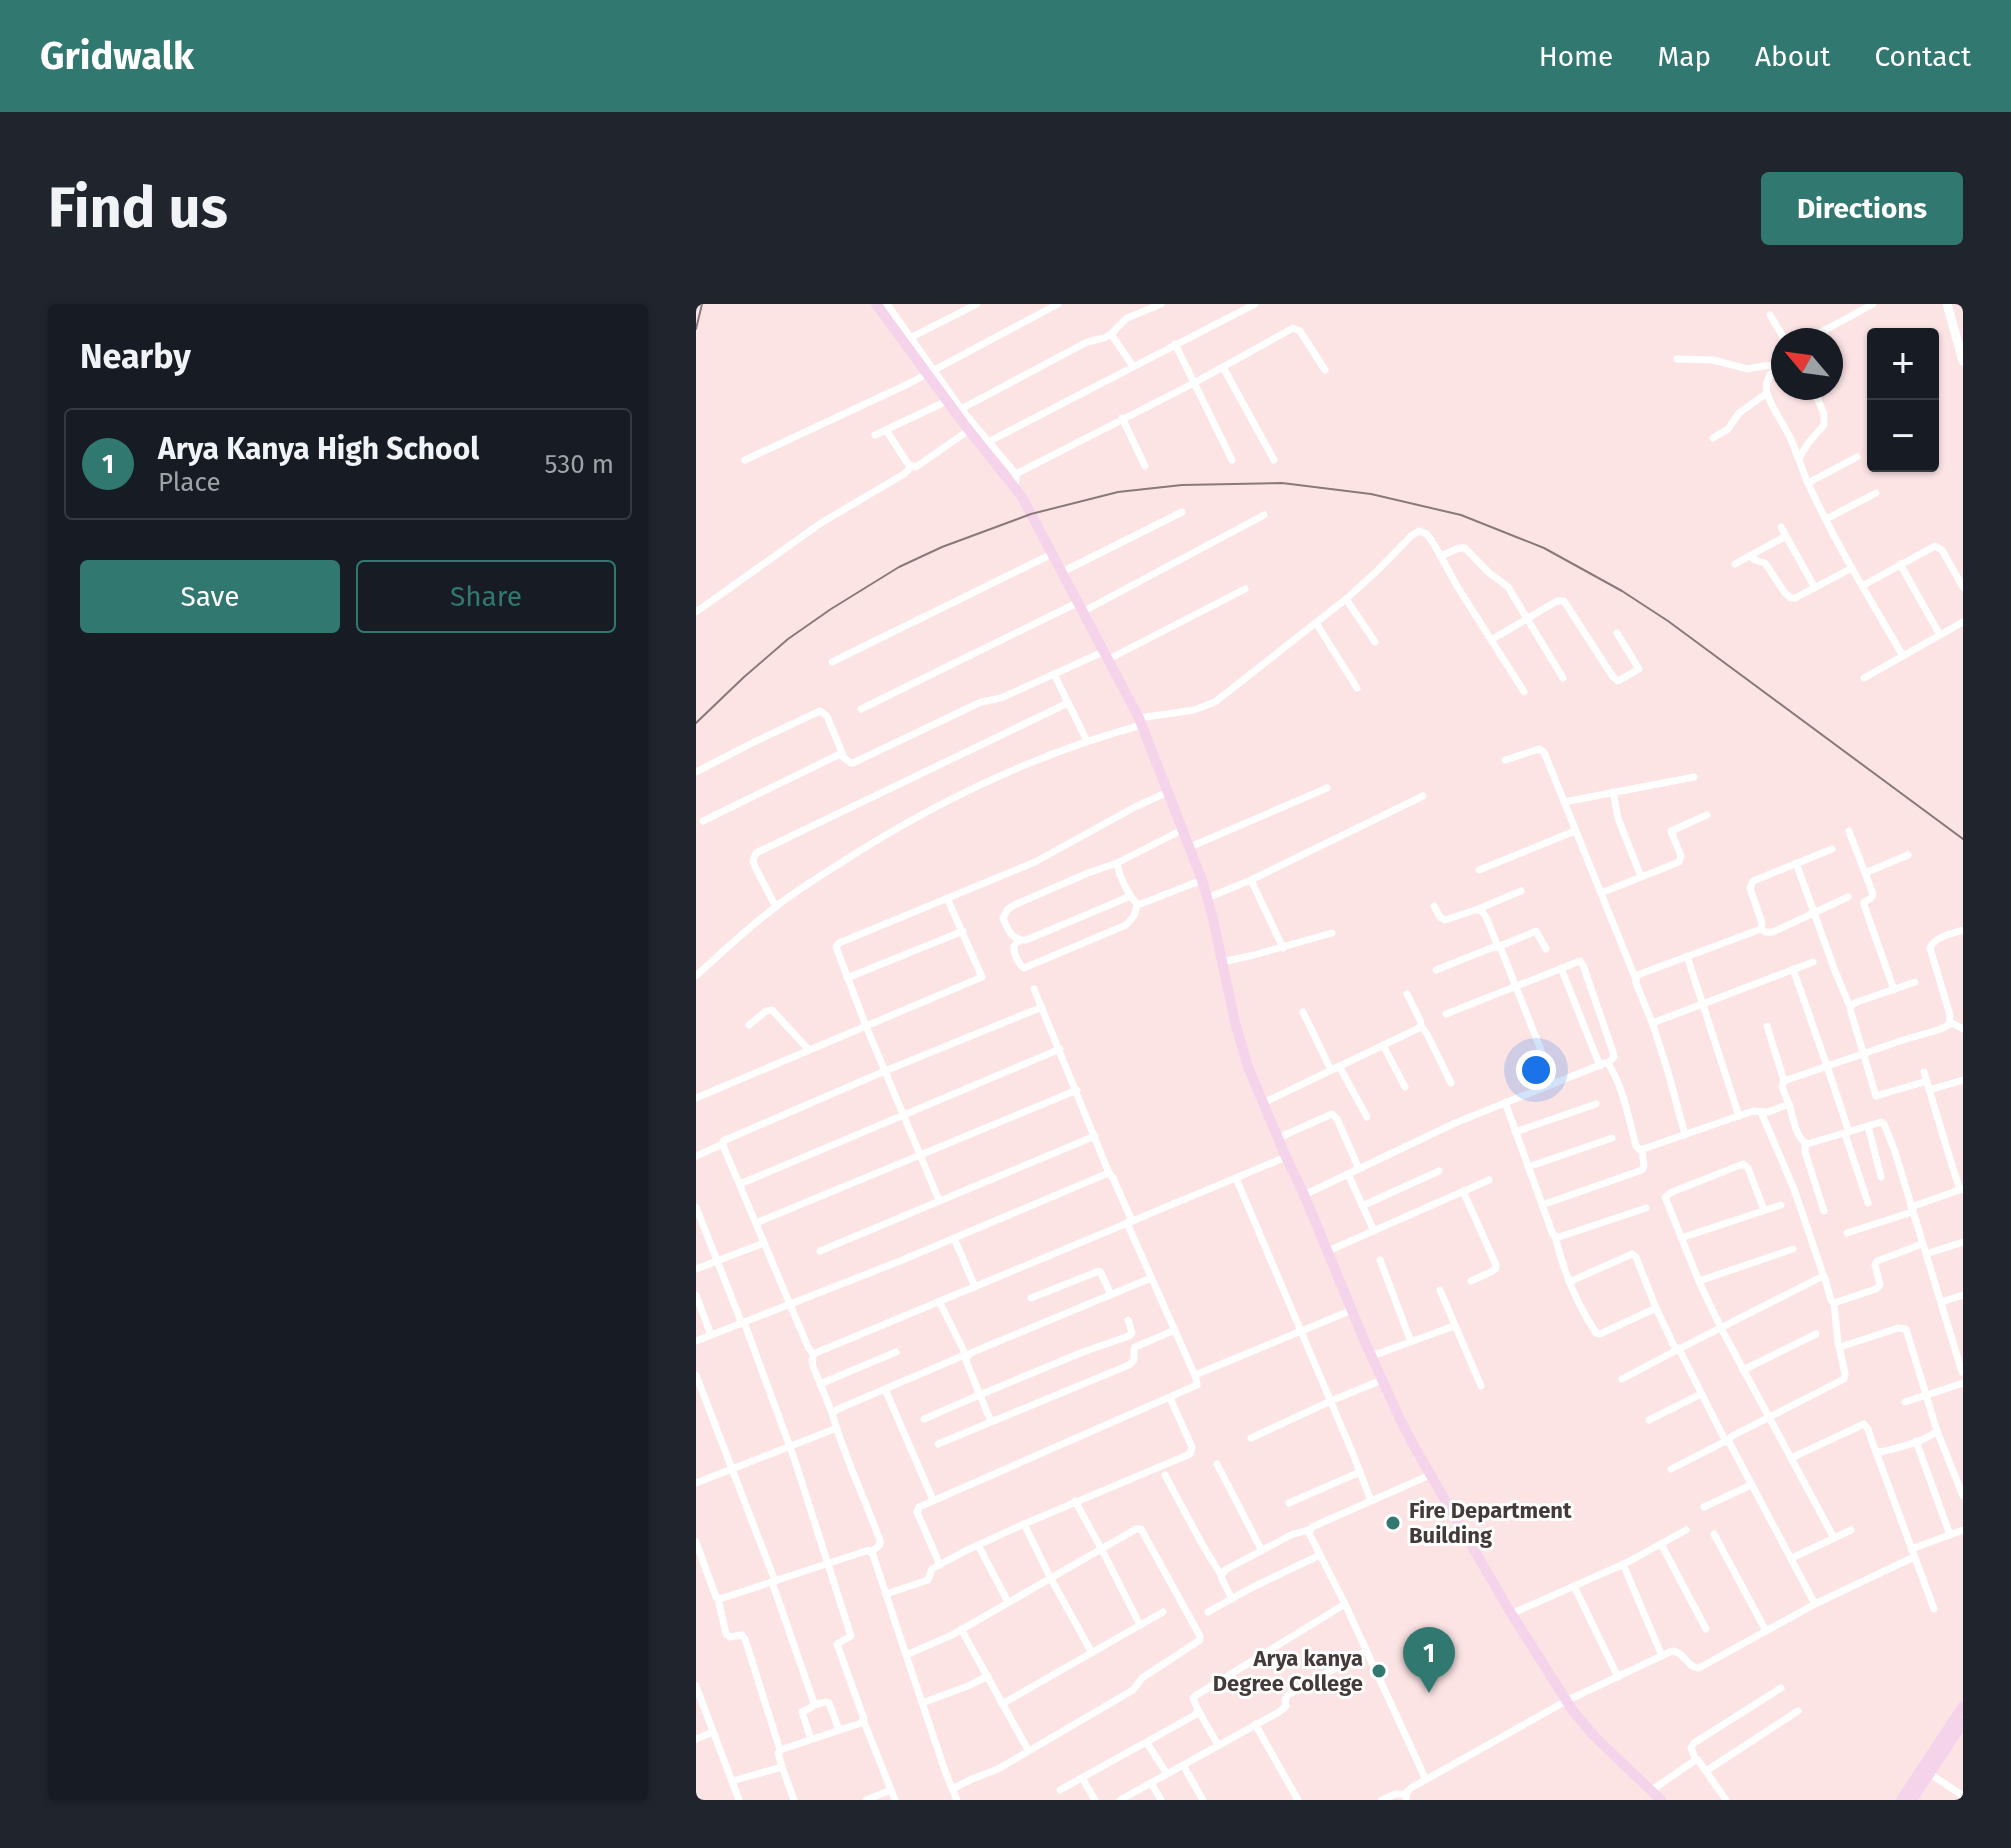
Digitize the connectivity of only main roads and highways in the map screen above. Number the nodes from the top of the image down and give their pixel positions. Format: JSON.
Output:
{"nodes":[{"id":1,"x":876,"y":304,"type":"edge"},
{"id":2,"x":1963,"y":1706,"type":"edge"},
{"id":3,"x":1963,"y":1723,"type":"edge"},
{"id":4,"x":1926,"y":1771,"type":"junction"},
{"id":5,"x":1661,"y":1800,"type":"edge"},
{"id":6,"x":1901,"y":1800,"type":"edge"},
{"id":7,"x":1912,"y":1800,"type":"edge"}],
"edges":[{"from":1,"to":5,"type":"main road"},
{"from":2,"to":4,"type":"main road"},
{"from":3,"to":4,"type":"main road"},
{"from":4,"to":6,"type":"main road"},
{"from":4,"to":7,"type":"main road"}]}
